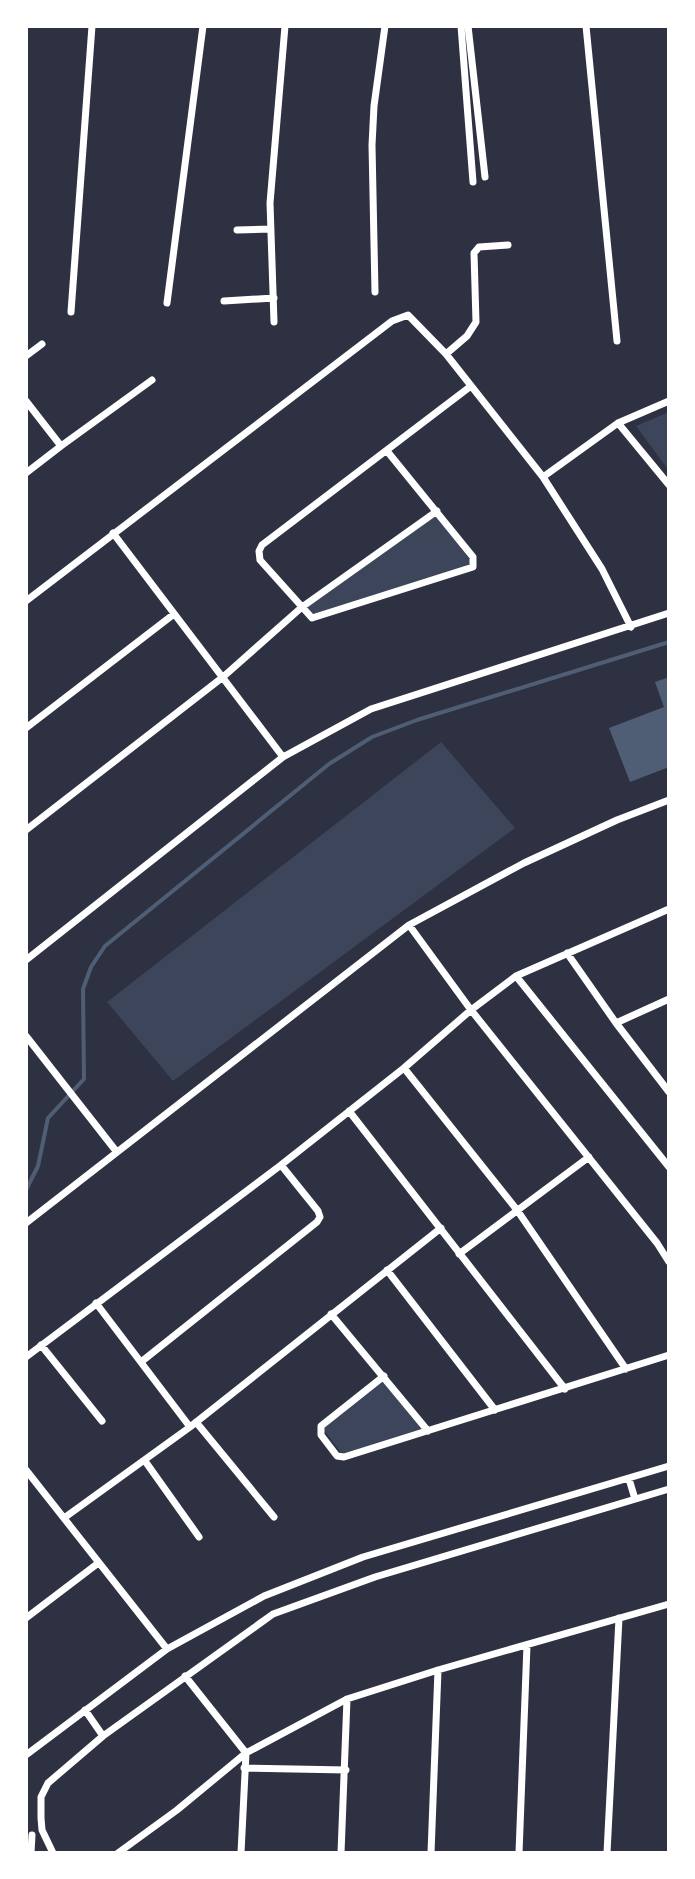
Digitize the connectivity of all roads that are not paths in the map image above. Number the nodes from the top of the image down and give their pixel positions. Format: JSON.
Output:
{"nodes":[{"id":1,"x":92,"y":26,"type":"edge"},
{"id":2,"x":203,"y":26,"type":"edge"},
{"id":3,"x":285,"y":26,"type":"edge"},
{"id":4,"x":385,"y":26,"type":"edge"},
{"id":5,"x":461,"y":26,"type":"edge"},
{"id":6,"x":468,"y":26,"type":"edge"},
{"id":7,"x":586,"y":26,"type":"edge"},
{"id":8,"x":485,"y":177,"type":"dead end"},
{"id":9,"x":473,"y":182,"type":"dead end"},
{"id":10,"x":271,"y":229,"type":"junction"},
{"id":11,"x":237,"y":230,"type":"dead end"},
{"id":12,"x":508,"y":245,"type":"dead end"},
{"id":13,"x":375,"y":292,"type":"dead end"},
{"id":14,"x":274,"y":298,"type":"junction"},
{"id":15,"x":224,"y":301,"type":"dead end"},
{"id":16,"x":167,"y":303,"type":"dead end"},
{"id":17,"x":71,"y":312,"type":"dead end"},
{"id":18,"x":274,"y":322,"type":"dead end"},
{"id":19,"x":617,"y":341,"type":"dead end"},
{"id":20,"x":42,"y":344,"type":"dead end"},
{"id":21,"x":446,"y":354,"type":"junction"},
{"id":22,"x":26,"y":356,"type":"edge"},
{"id":23,"x":152,"y":380,"type":"dead end"},
{"id":24,"x":471,"y":386,"type":"junction"},
{"id":25,"x":26,"y":401,"type":"edge"},
{"id":26,"x":669,"y":401,"type":"edge"},
{"id":27,"x":618,"y":423,"type":"junction"},
{"id":28,"x":61,"y":446,"type":"junction"},
{"id":29,"x":387,"y":451,"type":"junction"},
{"id":30,"x":26,"y":473,"type":"edge"},
{"id":31,"x":543,"y":477,"type":"junction"},
{"id":32,"x":669,"y":485,"type":"edge"},
{"id":33,"x":437,"y":511,"type":"junction"},
{"id":34,"x":113,"y":533,"type":"junction"},
{"id":35,"x":26,"y":601,"type":"edge"},
{"id":36,"x":302,"y":607,"type":"junction"},
{"id":37,"x":669,"y":613,"type":"edge"},
{"id":38,"x":174,"y":614,"type":"junction"},
{"id":39,"x":631,"y":627,"type":"junction"},
{"id":40,"x":223,"y":677,"type":"junction"},
{"id":41,"x":26,"y":728,"type":"edge"},
{"id":42,"x":283,"y":757,"type":"junction"},
{"id":43,"x":669,"y":800,"type":"edge"},
{"id":44,"x":26,"y":830,"type":"edge"},
{"id":45,"x":669,"y":909,"type":"edge"},
{"id":46,"x":409,"y":925,"type":"junction"},
{"id":47,"x":567,"y":953,"type":"junction"},
{"id":48,"x":26,"y":960,"type":"edge"},
{"id":49,"x":516,"y":976,"type":"junction"},
{"id":50,"x":669,"y":999,"type":"edge"},
{"id":51,"x":471,"y":1010,"type":"junction"},
{"id":52,"x":616,"y":1023,"type":"junction"},
{"id":53,"x":26,"y":1036,"type":"edge"},
{"id":54,"x":404,"y":1068,"type":"junction"},
{"id":55,"x":669,"y":1092,"type":"edge"},
{"id":56,"x":349,"y":1111,"type":"junction"},
{"id":57,"x":116,"y":1151,"type":"junction"},
{"id":58,"x":589,"y":1157,"type":"junction"},
{"id":59,"x":281,"y":1165,"type":"junction"},
{"id":60,"x":669,"y":1167,"type":"edge"},
{"id":61,"x":517,"y":1210,"type":"junction"},
{"id":62,"x":26,"y":1223,"type":"edge"},
{"id":63,"x":441,"y":1228,"type":"junction"},
{"id":64,"x":669,"y":1238,"type":"edge"},
{"id":65,"x":657,"y":1243,"type":"junction"},
{"id":66,"x":459,"y":1254,"type":"junction"},
{"id":67,"x":669,"y":1262,"type":"edge"},
{"id":68,"x":387,"y":1270,"type":"junction"},
{"id":69,"x":96,"y":1303,"type":"junction"},
{"id":70,"x":331,"y":1314,"type":"junction"},
{"id":71,"x":41,"y":1345,"type":"junction"},
{"id":72,"x":669,"y":1355,"type":"edge"},
{"id":73,"x":26,"y":1357,"type":"edge"},
{"id":74,"x":141,"y":1362,"type":"junction"},
{"id":75,"x":626,"y":1369,"type":"junction"},
{"id":76,"x":384,"y":1376,"type":"junction"},
{"id":77,"x":565,"y":1389,"type":"junction"},
{"id":78,"x":495,"y":1410,"type":"junction"},
{"id":79,"x":102,"y":1421,"type":"dead end"},
{"id":80,"x":193,"y":1425,"type":"junction"},
{"id":81,"x":428,"y":1431,"type":"junction"},
{"id":82,"x":145,"y":1461,"type":"junction"},
{"id":83,"x":669,"y":1466,"type":"edge"},
{"id":84,"x":26,"y":1470,"type":"edge"},
{"id":85,"x":629,"y":1479,"type":"junction"},
{"id":86,"x":669,"y":1489,"type":"edge"},
{"id":87,"x":635,"y":1499,"type":"junction"},
{"id":88,"x":274,"y":1517,"type":"dead end"},
{"id":89,"x":64,"y":1518,"type":"junction"},
{"id":90,"x":199,"y":1537,"type":"dead end"},
{"id":91,"x":97,"y":1564,"type":"junction"},
{"id":92,"x":264,"y":1596,"type":"junction"},
{"id":93,"x":669,"y":1604,"type":"edge"},
{"id":94,"x":273,"y":1614,"type":"junction"},
{"id":95,"x":26,"y":1618,"type":"edge"},
{"id":96,"x":619,"y":1618,"type":"junction"},
{"id":97,"x":527,"y":1645,"type":"junction"},
{"id":98,"x":167,"y":1649,"type":"junction"},
{"id":99,"x":438,"y":1670,"type":"junction"},
{"id":100,"x":185,"y":1676,"type":"junction"},
{"id":101,"x":347,"y":1699,"type":"junction"},
{"id":102,"x":85,"y":1710,"type":"junction"},
{"id":103,"x":103,"y":1736,"type":"junction"},
{"id":104,"x":246,"y":1753,"type":"junction"},
{"id":105,"x":26,"y":1755,"type":"edge"},
{"id":106,"x":244,"y":1768,"type":"junction"},
{"id":107,"x":346,"y":1770,"type":"junction"},
{"id":108,"x":32,"y":1835,"type":"dead end"},
{"id":109,"x":31,"y":1853,"type":"edge"},
{"id":110,"x":53,"y":1853,"type":"edge"},
{"id":111,"x":118,"y":1853,"type":"edge"},
{"id":112,"x":241,"y":1853,"type":"edge"},
{"id":113,"x":341,"y":1853,"type":"edge"},
{"id":114,"x":431,"y":1853,"type":"edge"},
{"id":115,"x":519,"y":1853,"type":"edge"},
{"id":116,"x":607,"y":1853,"type":"edge"}],
"edges":[{"from":1,"to":17,"type":"street"},
{"from":2,"to":16,"type":"street"},
{"from":3,"to":10,"type":"street"},
{"from":4,"to":13,"type":"street"},
{"from":5,"to":9,"type":"street"},
{"from":6,"to":8,"type":"street"},
{"from":7,"to":19,"type":"street"},
{"from":10,"to":11,"type":"street"},
{"from":10,"to":14,"type":"street"},
{"from":12,"to":21,"type":"street"},
{"from":14,"to":15,"type":"street"},
{"from":14,"to":18,"type":"street"},
{"from":20,"to":22,"type":"street"},
{"from":21,"to":24,"type":"street"},
{"from":21,"to":34,"type":"street"},
{"from":23,"to":28,"type":"street"},
{"from":24,"to":29,"type":"street"},
{"from":24,"to":31,"type":"street"},
{"from":25,"to":28,"type":"street"},
{"from":26,"to":27,"type":"street"},
{"from":27,"to":31,"type":"street"},
{"from":27,"to":32,"type":"street"},
{"from":28,"to":30,"type":"street"},
{"from":29,"to":33,"type":"street"},
{"from":29,"to":36,"type":"street"},
{"from":31,"to":39,"type":"street"},
{"from":33,"to":36,"type":"street"},
{"from":33,"to":36,"type":"street"},
{"from":34,"to":35,"type":"street"},
{"from":34,"to":38,"type":"street"},
{"from":36,"to":40,"type":"street"},
{"from":37,"to":39,"type":"street"},
{"from":38,"to":40,"type":"street"},
{"from":38,"to":41,"type":"street"},
{"from":39,"to":42,"type":"street"},
{"from":40,"to":42,"type":"street"},
{"from":40,"to":44,"type":"street"},
{"from":42,"to":48,"type":"street"},
{"from":43,"to":46,"type":"street"},
{"from":45,"to":47,"type":"street"},
{"from":46,"to":51,"type":"street"},
{"from":46,"to":57,"type":"street"},
{"from":47,"to":49,"type":"street"},
{"from":47,"to":52,"type":"street"},
{"from":49,"to":51,"type":"street"},
{"from":49,"to":60,"type":"street"},
{"from":50,"to":52,"type":"street"},
{"from":51,"to":54,"type":"street"},
{"from":51,"to":58,"type":"street"},
{"from":52,"to":55,"type":"street"},
{"from":53,"to":57,"type":"street"},
{"from":54,"to":56,"type":"street"},
{"from":54,"to":61,"type":"street"},
{"from":56,"to":59,"type":"street"},
{"from":56,"to":63,"type":"street"},
{"from":57,"to":62,"type":"street"},
{"from":58,"to":61,"type":"street"},
{"from":58,"to":65,"type":"street"},
{"from":59,"to":69,"type":"street"},
{"from":59,"to":74,"type":"street"},
{"from":61,"to":66,"type":"street"},
{"from":61,"to":75,"type":"street"},
{"from":63,"to":66,"type":"street"},
{"from":63,"to":68,"type":"street"},
{"from":64,"to":65,"type":"street"},
{"from":65,"to":67,"type":"street"},
{"from":66,"to":77,"type":"street"},
{"from":68,"to":70,"type":"street"},
{"from":68,"to":78,"type":"street"},
{"from":69,"to":71,"type":"street"},
{"from":69,"to":74,"type":"street"},
{"from":70,"to":76,"type":"street"},
{"from":70,"to":80,"type":"street"},
{"from":71,"to":73,"type":"street"},
{"from":71,"to":79,"type":"street"},
{"from":72,"to":75,"type":"street"},
{"from":74,"to":80,"type":"street"},
{"from":75,"to":77,"type":"street"},
{"from":76,"to":81,"type":"street"},
{"from":76,"to":81,"type":"street"},
{"from":77,"to":78,"type":"street"},
{"from":78,"to":81,"type":"street"},
{"from":80,"to":82,"type":"street"},
{"from":80,"to":88,"type":"street"},
{"from":82,"to":89,"type":"street"},
{"from":82,"to":90,"type":"street"},
{"from":83,"to":85,"type":"street"},
{"from":84,"to":89,"type":"street"},
{"from":85,"to":87,"type":"street"},
{"from":85,"to":92,"type":"street"},
{"from":86,"to":87,"type":"street"},
{"from":87,"to":94,"type":"street"},
{"from":89,"to":91,"type":"street"},
{"from":91,"to":95,"type":"street"},
{"from":91,"to":98,"type":"street"},
{"from":92,"to":94,"type":"street"},
{"from":92,"to":98,"type":"street"},
{"from":93,"to":96,"type":"street"},
{"from":94,"to":100,"type":"street"},
{"from":96,"to":97,"type":"street"},
{"from":96,"to":116,"type":"street"},
{"from":97,"to":99,"type":"street"},
{"from":97,"to":115,"type":"street"},
{"from":98,"to":102,"type":"street"},
{"from":99,"to":101,"type":"street"},
{"from":99,"to":114,"type":"street"},
{"from":100,"to":103,"type":"street"},
{"from":100,"to":104,"type":"street"},
{"from":101,"to":104,"type":"street"},
{"from":101,"to":107,"type":"street"},
{"from":102,"to":103,"type":"street"},
{"from":102,"to":105,"type":"street"},
{"from":103,"to":110,"type":"street"},
{"from":104,"to":106,"type":"street"},
{"from":104,"to":111,"type":"street"},
{"from":106,"to":107,"type":"street"},
{"from":106,"to":112,"type":"street"},
{"from":107,"to":113,"type":"street"},
{"from":108,"to":109,"type":"street"}]}
